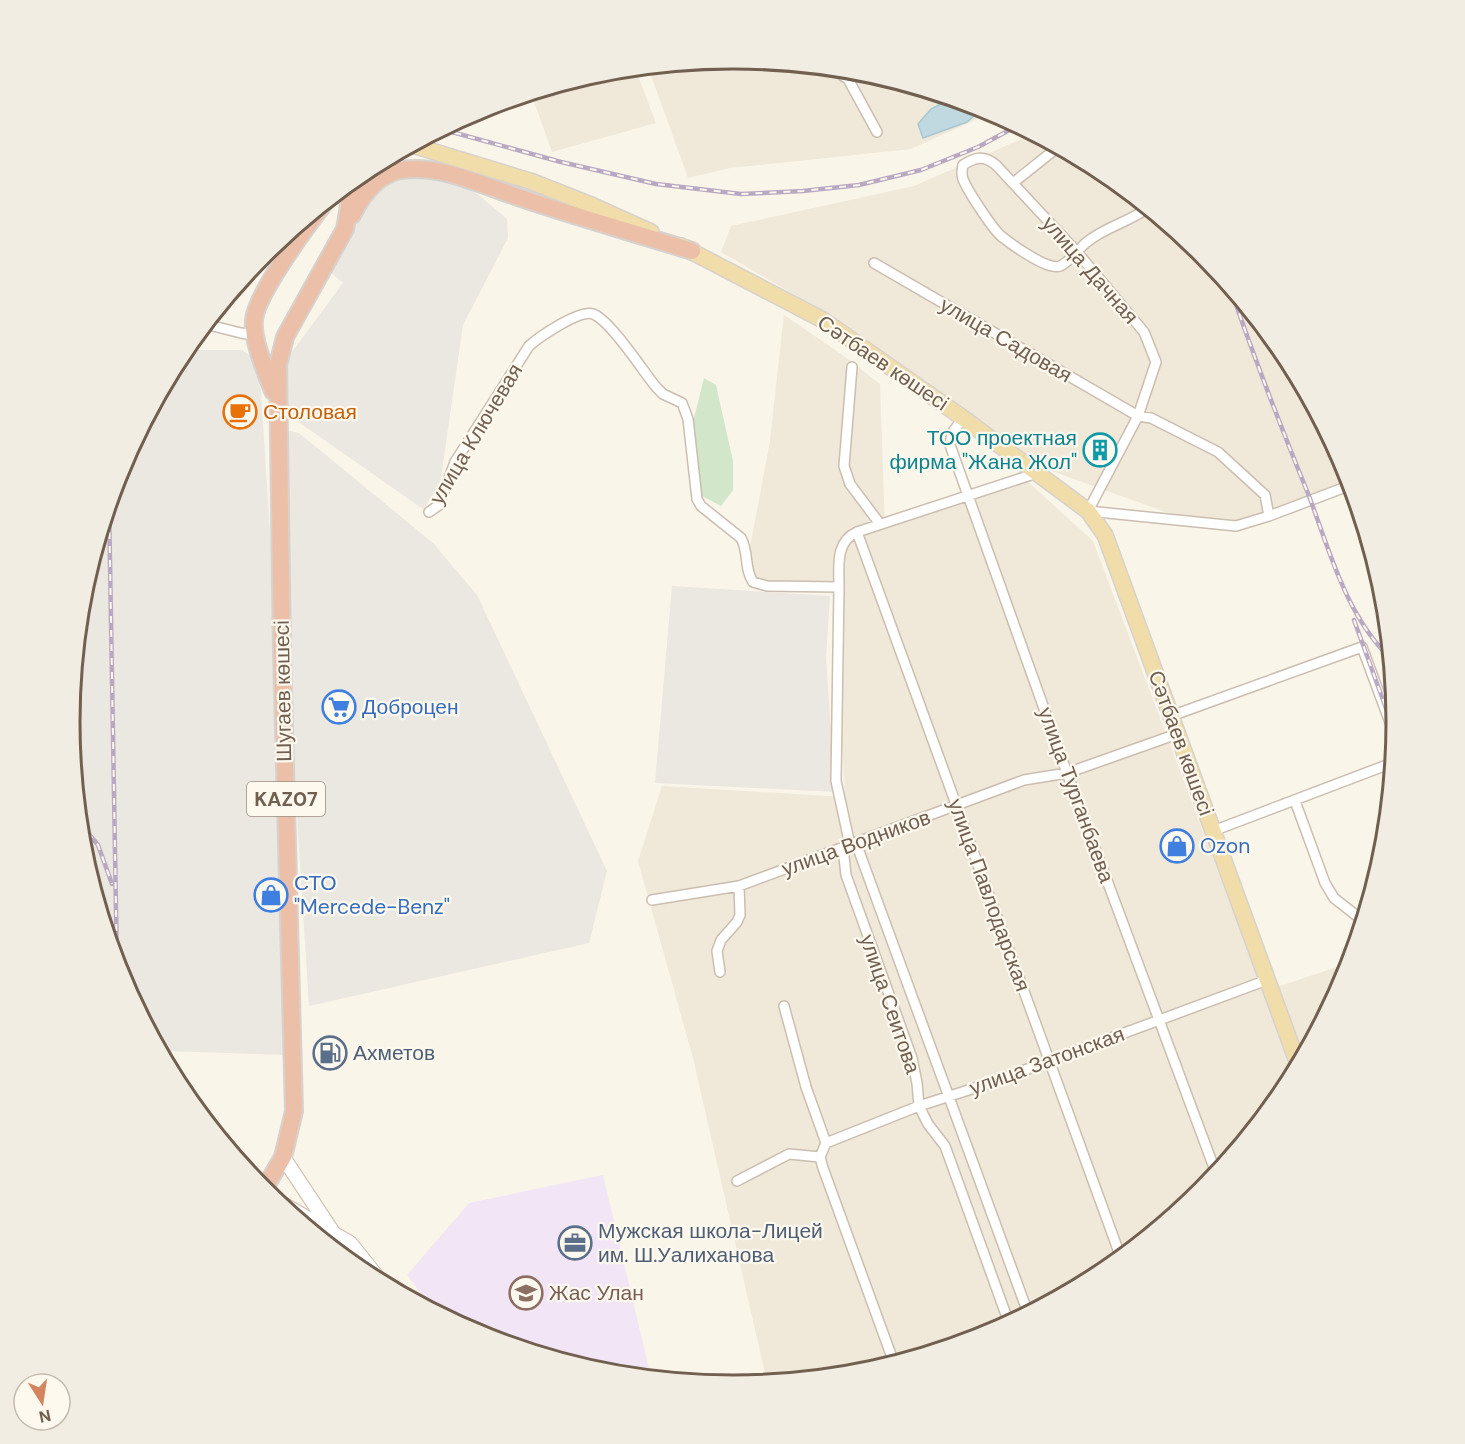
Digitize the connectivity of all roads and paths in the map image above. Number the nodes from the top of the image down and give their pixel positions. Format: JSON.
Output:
{"nodes":[{"id":1,"x":849,"y":80,"type":"edge"},
{"id":2,"x":877,"y":132,"type":"dead end"},
{"id":3,"x":421,"y":148,"type":"edge"},
{"id":4,"x":1052,"y":152,"type":"edge"},
{"id":5,"x":1013,"y":183,"type":"junction"},
{"id":6,"x":351,"y":192,"type":"edge"},
{"id":7,"x":329,"y":209,"type":"edge"},
{"id":8,"x":1140,"y":212,"type":"edge"},
{"id":9,"x":305,"y":228,"type":"edge"},
{"id":10,"x":345,"y":229,"type":"junction"},
{"id":11,"x":692,"y":251,"type":"junction"},
{"id":12,"x":1077,"y":252,"type":"junction"},
{"id":13,"x":874,"y":263,"type":"dead end"},
{"id":14,"x":213,"y":326,"type":"edge"},
{"id":15,"x":254,"y":335,"type":"junction"},
{"id":16,"x":285,"y":337,"type":"junction"},
{"id":17,"x":852,"y":368,"type":"dead end"},
{"id":18,"x":277,"y":401,"type":"junction"},
{"id":19,"x":1138,"y":416,"type":"junction"},
{"id":20,"x":963,"y":417,"type":"junction"},
{"id":21,"x":1037,"y":473,"type":"junction"},
{"id":22,"x":1342,"y":488,"type":"edge"},
{"id":23,"x":967,"y":495,"type":"junction"},
{"id":24,"x":1088,"y":511,"type":"junction"},
{"id":25,"x":429,"y":512,"type":"dead end"},
{"id":26,"x":1269,"y":516,"type":"junction"},
{"id":27,"x":880,"y":524,"type":"junction"},
{"id":28,"x":857,"y":532,"type":"junction"},
{"id":29,"x":839,"y":587,"type":"junction"},
{"id":30,"x":1385,"y":710,"type":"edge"},
{"id":31,"x":1171,"y":716,"type":"junction"},
{"id":32,"x":1177,"y":734,"type":"junction"},
{"id":33,"x":1384,"y":766,"type":"edge"},
{"id":34,"x":1067,"y":773,"type":"junction"},
{"id":35,"x":1295,"y":801,"type":"junction"},
{"id":36,"x":957,"y":806,"type":"junction"},
{"id":37,"x":1213,"y":831,"type":"junction"},
{"id":38,"x":850,"y":846,"type":"junction"},
{"id":39,"x":739,"y":886,"type":"junction"},
{"id":40,"x":652,"y":900,"type":"dead end"},
{"id":41,"x":1356,"y":915,"type":"edge"},
{"id":42,"x":720,"y":972,"type":"dead end"},
{"id":43,"x":1267,"y":980,"type":"junction"},
{"id":44,"x":784,"y":1006,"type":"dead end"},
{"id":45,"x":1159,"y":1021,"type":"junction"},
{"id":46,"x":1294,"y":1054,"type":"edge"},
{"id":47,"x":1050,"y":1061,"type":"junction"},
{"id":48,"x":948,"y":1096,"type":"junction"},
{"id":49,"x":919,"y":1106,"type":"junction"},
{"id":50,"x":826,"y":1143,"type":"junction"},
{"id":51,"x":284,"y":1157,"type":"junction"},
{"id":52,"x":820,"y":1157,"type":"junction"},
{"id":53,"x":1213,"y":1164,"type":"edge"},
{"id":54,"x":737,"y":1181,"type":"dead end"},
{"id":55,"x":269,"y":1182,"type":"edge"},
{"id":56,"x":311,"y":1220,"type":"edge"},
{"id":57,"x":333,"y":1233,"type":"junction"},
{"id":58,"x":1118,"y":1249,"type":"edge"},
{"id":59,"x":365,"y":1261,"type":"edge"},
{"id":60,"x":1025,"y":1306,"type":"edge"},
{"id":61,"x":1007,"y":1314,"type":"edge"},
{"id":62,"x":891,"y":1355,"type":"edge"}],
"edges":[{"from":1,"to":2,"type":"street"},
{"from":3,"to":11,"type":"main road","name":"Сәтбаев көшесі"},
{"from":4,"to":5,"type":"street"},
{"from":5,"to":12,"type":"street","name":"улица Дачная"},
{"from":5,"to":12,"type":"street","name":"улица Дачная"},
{"from":6,"to":10,"type":"highway","name":"Шугаев көшесі","number":"KAZ07"},
{"from":7,"to":10,"type":"highway","number":"KAZ07"},
{"from":8,"to":12,"type":"street"},
{"from":9,"to":15,"type":"highway","name":"Шугаев көшесі","number":"KAZ07"},
{"from":10,"to":11,"type":"highway"},
{"from":10,"to":16,"type":"highway","name":"Шугаев көшесі","number":"KAZ07"},
{"from":11,"to":20,"type":"main road","name":"Сәтбаев көшесі"},
{"from":12,"to":19,"type":"street","name":"улица Дачная"},
{"from":13,"to":19,"type":"street","name":"улица Садовая"},
{"from":14,"to":15,"type":"street"},
{"from":15,"to":16,"type":"highway"},
{"from":15,"to":18,"type":"highway","name":"Шугаев көшесі","number":"KAZ07"},
{"from":16,"to":18,"type":"highway","name":"Шугаев көшесі","number":"KAZ07"},
{"from":17,"to":27,"type":"street"},
{"from":18,"to":51,"type":"highway","name":"Шугаев көшесі","number":"KAZ07"},
{"from":19,"to":24,"type":"street"},
{"from":19,"to":26,"type":"street","name":"улица Садовая"},
{"from":20,"to":21,"type":"main road","name":"Сәтбаев көшесі"},
{"from":20,"to":23,"type":"street","name":"улица Турганбаева"},
{"from":21,"to":23,"type":"street"},
{"from":21,"to":24,"type":"main road","name":"Сәтбаев көшесі"},
{"from":22,"to":26,"type":"street"},
{"from":23,"to":27,"type":"street"},
{"from":23,"to":34,"type":"street","name":"улица Турганбаева"},
{"from":24,"to":26,"type":"street"},
{"from":24,"to":31,"type":"main road","name":"Сәтбаев көшесі"},
{"from":25,"to":29,"type":"street","name":"улица Ключевая"},
{"from":27,"to":28,"type":"street"},
{"from":28,"to":29,"type":"street","name":"улица Сеитова"},
{"from":28,"to":36,"type":"street","name":"улица Павлодарская"},
{"from":29,"to":38,"type":"street","name":"улица Сеитова"},
{"from":30,"to":31,"type":"street"},
{"from":31,"to":32,"type":"main road","name":"Сәтбаев көшесі"},
{"from":32,"to":34,"type":"street","name":"улица Водников"},
{"from":32,"to":37,"type":"main road","name":"Сәтбаев көшесі"},
{"from":33,"to":35,"type":"street"},
{"from":34,"to":36,"type":"street","name":"улица Водников"},
{"from":34,"to":45,"type":"street","name":"улица Турганбаева"},
{"from":35,"to":37,"type":"street"},
{"from":35,"to":41,"type":"street"},
{"from":36,"to":38,"type":"street","name":"улица Водников"},
{"from":36,"to":47,"type":"street","name":"улица Павлодарская"},
{"from":37,"to":43,"type":"main road","name":"Сәтбаев көшесі"},
{"from":38,"to":39,"type":"street","name":"улица Водников"},
{"from":38,"to":48,"type":"street","name":"улица Сеитова"},
{"from":38,"to":49,"type":"street","name":"улица Сеитова"},
{"from":39,"to":40,"type":"street","name":"улица Водников"},
{"from":39,"to":42,"type":"street"},
{"from":43,"to":45,"type":"street","name":"улица Затонская"},
{"from":43,"to":46,"type":"main road","name":"Сәтбаев көшесі"},
{"from":44,"to":50,"type":"street"},
{"from":45,"to":47,"type":"street","name":"улица Затонская"},
{"from":45,"to":53,"type":"street","name":"улица Турганбаева"},
{"from":47,"to":48,"type":"street","name":"улица Затонская"},
{"from":47,"to":58,"type":"street","name":"улица Павлодарская"},
{"from":48,"to":49,"type":"street","name":"улица Затонская"},
{"from":48,"to":60,"type":"street","name":"улица Сеитова"},
{"from":49,"to":50,"type":"street","name":"улица Затонская"},
{"from":49,"to":61,"type":"street","name":"улица Сеитова"},
{"from":50,"to":52,"type":"street"},
{"from":51,"to":55,"type":"highway","name":"Шугаев көшесі","number":"KAZ07"},
{"from":51,"to":57,"type":"main road"},
{"from":52,"to":54,"type":"street"},
{"from":52,"to":62,"type":"street"},
{"from":56,"to":57,"type":"main road"},
{"from":57,"to":59,"type":"main road"}]}
